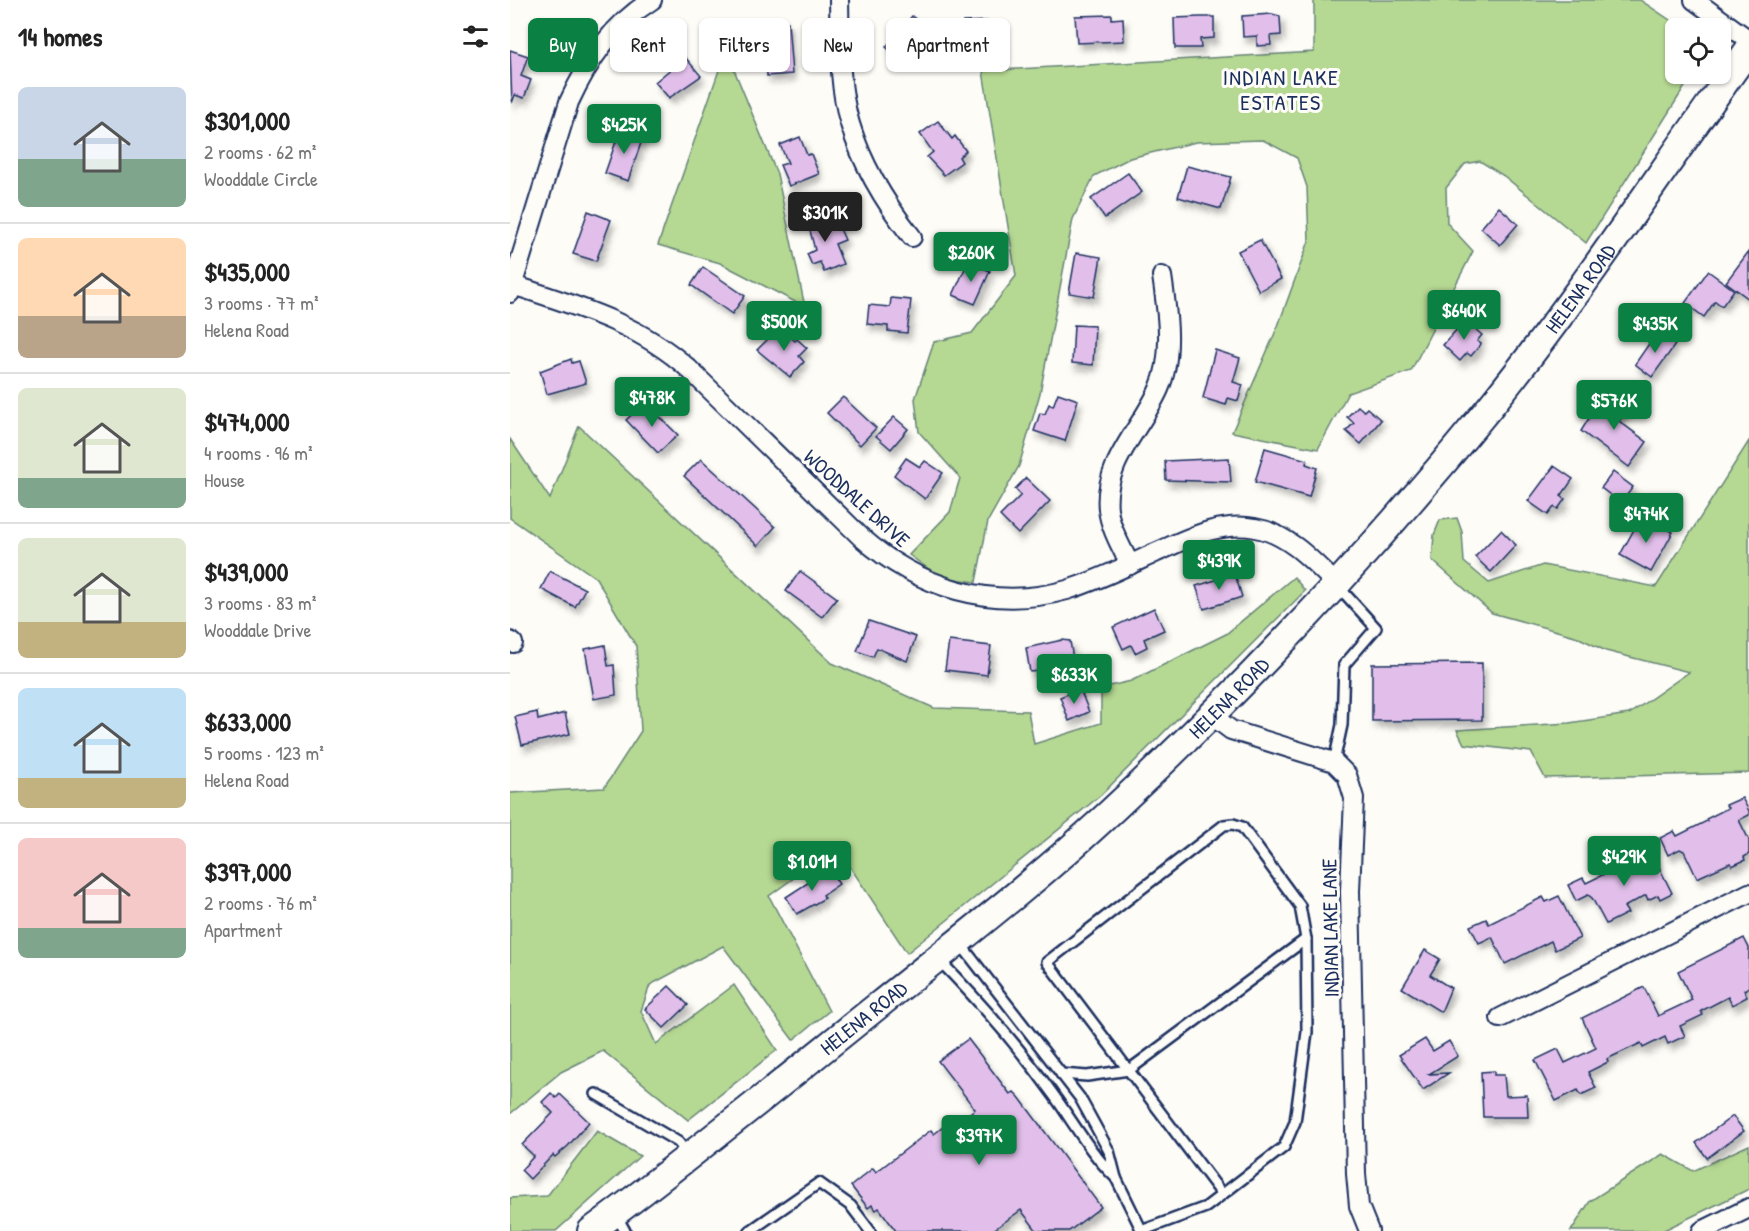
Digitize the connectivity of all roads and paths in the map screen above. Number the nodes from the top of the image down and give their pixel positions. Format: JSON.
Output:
{"nodes":[{"id":1,"x":839,"y":0,"type":"edge"},
{"id":2,"x":1694,"y":0,"type":"edge"},
{"id":3,"x":641,"y":3,"type":"edge"},
{"id":4,"x":1749,"y":40,"type":"edge"},
{"id":5,"x":1749,"y":49,"type":"edge"},
{"id":6,"x":912,"y":237,"type":"dead end"},
{"id":7,"x":1162,"y":276,"type":"dead end"},
{"id":8,"x":511,"y":289,"type":"edge"},
{"id":9,"x":1130,"y":565,"type":"junction"},
{"id":10,"x":1336,"y":584,"type":"junction"},
{"id":11,"x":1211,"y":715,"type":"junction"},
{"id":12,"x":1334,"y":762,"type":"junction"},
{"id":13,"x":1749,"y":893,"type":"edge"},
{"id":14,"x":1306,"y":939,"type":"junction"},
{"id":15,"x":958,"y":941,"type":"junction"},
{"id":16,"x":937,"y":958,"type":"junction"},
{"id":17,"x":1500,"y":1018,"type":"dead end"},
{"id":18,"x":1129,"y":1070,"type":"junction"},
{"id":19,"x":1061,"y":1074,"type":"junction"},
{"id":20,"x":596,"y":1094,"type":"dead end"},
{"id":21,"x":690,"y":1156,"type":"junction"},
{"id":22,"x":1116,"y":1178,"type":"junction"},
{"id":23,"x":1222,"y":1194,"type":"junction"},
{"id":24,"x":1749,"y":1208,"type":"edge"},
{"id":25,"x":620,"y":1222,"type":"edge"},
{"id":26,"x":591,"y":1231,"type":"edge"},
{"id":27,"x":750,"y":1231,"type":"edge"},
{"id":28,"x":870,"y":1231,"type":"edge"},
{"id":29,"x":1141,"y":1231,"type":"edge"},
{"id":30,"x":1369,"y":1231,"type":"edge"},
{"id":31,"x":1702,"y":1231,"type":"edge"}],
"edges":[{"from":1,"to":6,"type":"street"},
{"from":2,"to":4,"type":"street"},
{"from":3,"to":8,"type":"street"},
{"from":5,"to":10,"type":"main road","name":"HELENA ROAD"},
{"from":7,"to":9,"type":"street"},
{"from":8,"to":9,"type":"street","name":"WOODDALE DRIVE"},
{"from":9,"to":10,"type":"street","name":"WOODDALE DRIVE"},
{"from":10,"to":11,"type":"main road","name":"HELENA ROAD"},
{"from":10,"to":12,"type":"lane"},
{"from":11,"to":12,"type":"street"},
{"from":11,"to":15,"type":"main road","name":"HELENA ROAD"},
{"from":12,"to":30,"type":"street","name":"INDIAN LAKE LANE"},
{"from":13,"to":17,"type":"street"},
{"from":14,"to":18,"type":"lane"},
{"from":14,"to":18,"type":"lane"},
{"from":14,"to":23,"type":"lane"},
{"from":15,"to":16,"type":"main road","name":"HELENA ROAD"},
{"from":15,"to":19,"type":"lane"},
{"from":16,"to":21,"type":"main road","name":"HELENA ROAD"},
{"from":16,"to":22,"type":"lane"},
{"from":18,"to":19,"type":"lane"},
{"from":18,"to":23,"type":"lane"},
{"from":19,"to":22,"type":"lane"},
{"from":20,"to":21,"type":"lane"},
{"from":21,"to":25,"type":"main road","name":"HELENA ROAD"},
{"from":22,"to":29,"type":"lane"},
{"from":23,"to":29,"type":"lane"},
{"from":24,"to":31,"type":"street"},
{"from":25,"to":26,"type":"main road","name":"HELENA ROAD"},
{"from":27,"to":28,"type":"lane"}]}
